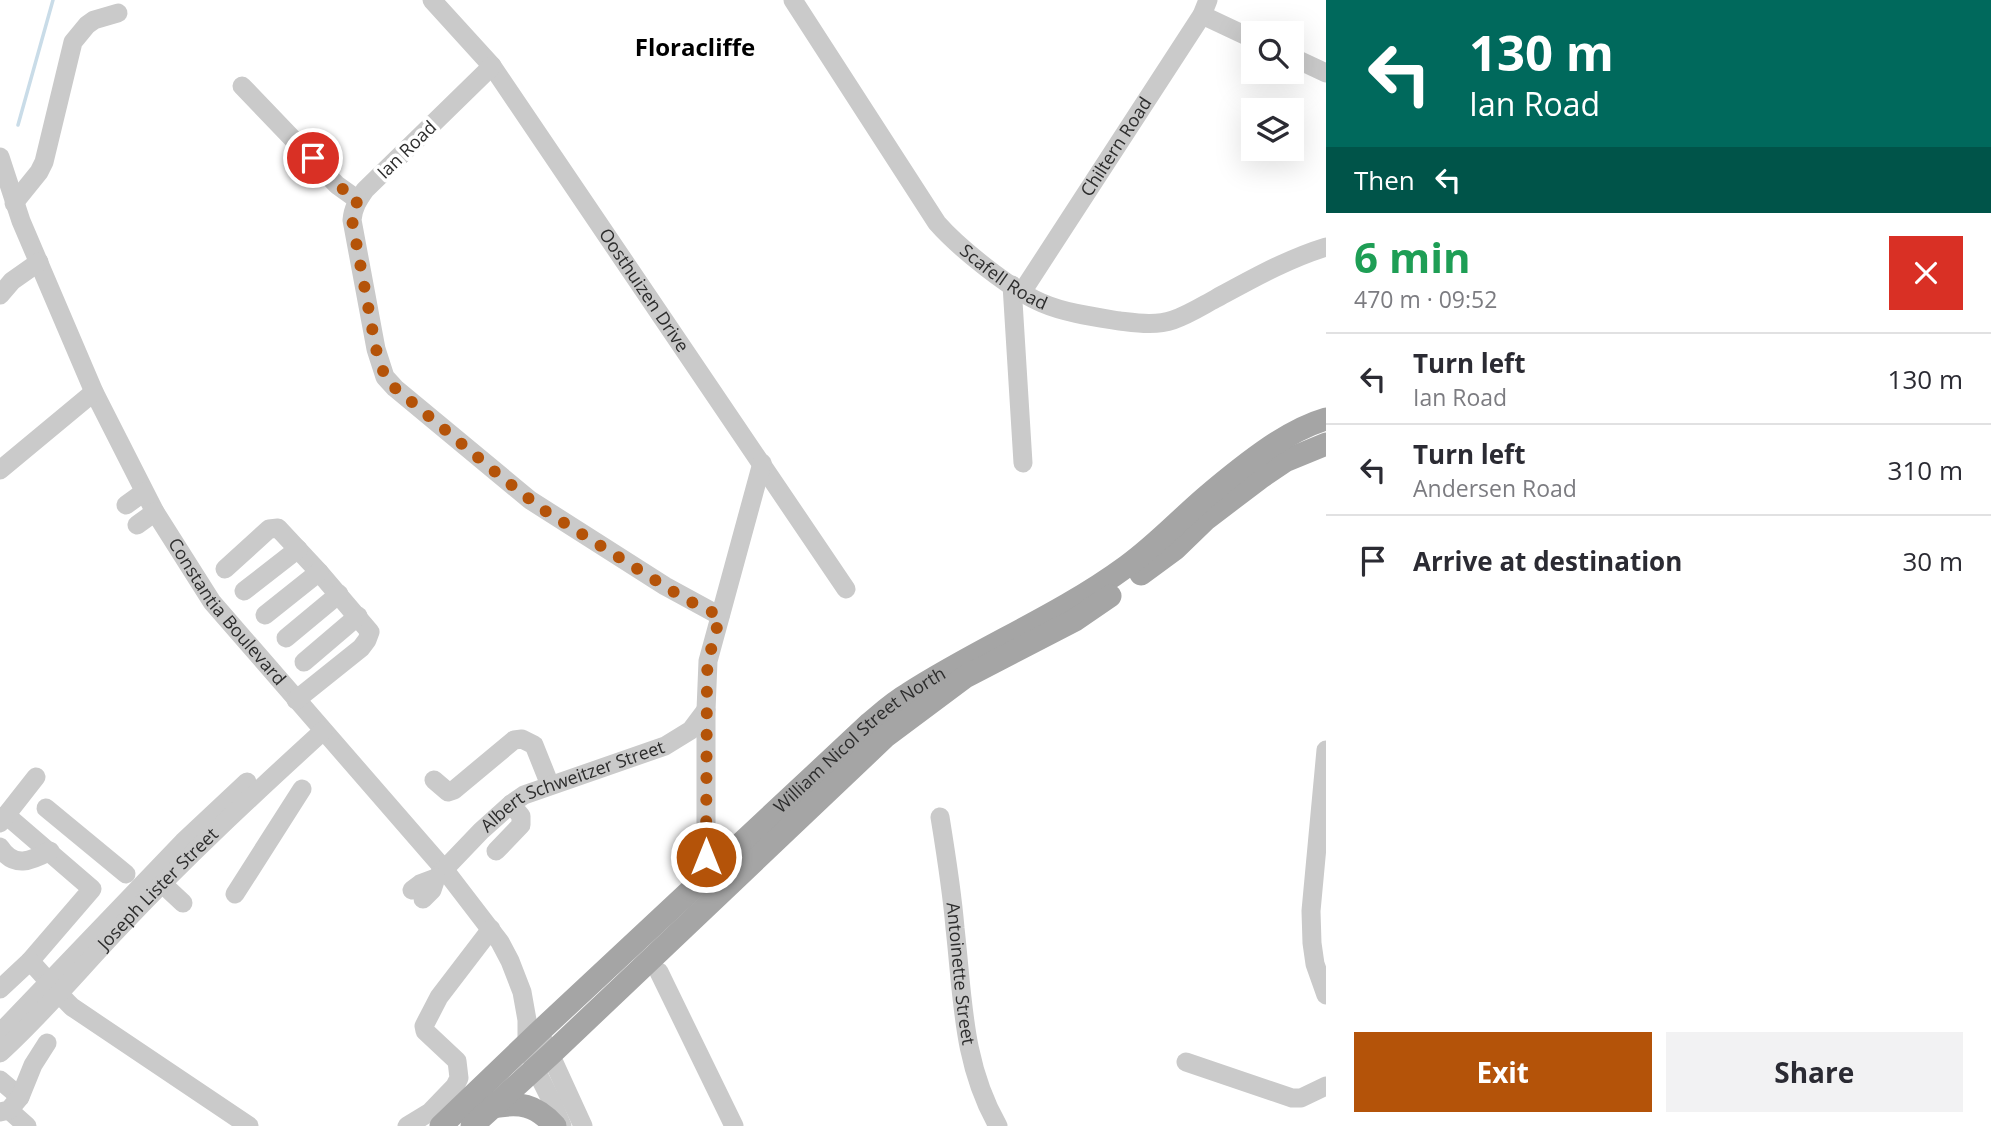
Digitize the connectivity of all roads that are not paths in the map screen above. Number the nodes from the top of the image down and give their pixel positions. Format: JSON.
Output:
{"nodes":[{"id":1,"x":432,"y":0,"type":"edge"},
{"id":2,"x":793,"y":0,"type":"edge"},
{"id":3,"x":1205,"y":7,"type":"edge"},
{"id":4,"x":118,"y":13,"type":"dead end"},
{"id":5,"x":1241,"y":31,"type":"edge"},
{"id":6,"x":1304,"y":63,"type":"edge"},
{"id":7,"x":492,"y":66,"type":"junction"},
{"id":8,"x":1326,"y":74,"type":"edge"},
{"id":9,"x":242,"y":86,"type":"dead end"},
{"id":10,"x":0,"y":159,"type":"edge"},
{"id":11,"x":358,"y":200,"type":"junction"},
{"id":12,"x":14,"y":203,"type":"junction"},
{"id":13,"x":1326,"y":247,"type":"edge"},
{"id":14,"x":39,"y":262,"type":"junction"},
{"id":15,"x":1017,"y":288,"type":"junction"},
{"id":16,"x":0,"y":295,"type":"edge"},
{"id":17,"x":94,"y":392,"type":"junction"},
{"id":18,"x":1326,"y":419,"type":"edge"},
{"id":19,"x":1326,"y":444,"type":"edge"},
{"id":20,"x":762,"y":463,"type":"junction"},
{"id":21,"x":1023,"y":463,"type":"dead end"},
{"id":22,"x":0,"y":470,"type":"edge"},
{"id":23,"x":144,"y":492,"type":"junction"},
{"id":24,"x":126,"y":505,"type":"dead end"},
{"id":25,"x":155,"y":512,"type":"junction"},
{"id":26,"x":137,"y":525,"type":"dead end"},
{"id":27,"x":298,"y":549,"type":"junction"},
{"id":28,"x":225,"y":569,"type":"dead end"},
{"id":29,"x":319,"y":572,"type":"junction"},
{"id":30,"x":846,"y":589,"type":"dead end"},
{"id":31,"x":244,"y":591,"type":"dead end"},
{"id":32,"x":339,"y":594,"type":"junction"},
{"id":33,"x":265,"y":615,"type":"dead end"},
{"id":34,"x":358,"y":616,"type":"junction"},
{"id":35,"x":720,"y":616,"type":"junction"},
{"id":36,"x":286,"y":638,"type":"dead end"},
{"id":37,"x":304,"y":662,"type":"dead end"},
{"id":38,"x":296,"y":701,"type":"junction"},
{"id":39,"x":706,"y":710,"type":"junction"},
{"id":40,"x":319,"y":727,"type":"junction"},
{"id":41,"x":1326,"y":750,"type":"edge"},
{"id":42,"x":36,"y":777,"type":"dead end"},
{"id":43,"x":434,"y":780,"type":"dead end"},
{"id":44,"x":550,"y":785,"type":"junction"},
{"id":45,"x":302,"y":789,"type":"dead end"},
{"id":46,"x":511,"y":804,"type":"junction"},
{"id":47,"x":46,"y":808,"type":"dead end"},
{"id":48,"x":940,"y":817,"type":"dead end"},
{"id":49,"x":3,"y":819,"type":"edge"},
{"id":50,"x":0,"y":847,"type":"edge"},
{"id":51,"x":50,"y":851,"type":"junction"},
{"id":52,"x":496,"y":851,"type":"dead end"},
{"id":53,"x":706,"y":857,"type":"dead end"},
{"id":54,"x":440,"y":873,"type":"junction"},
{"id":55,"x":157,"y":879,"type":"junction"},
{"id":56,"x":92,"y":890,"type":"junction"},
{"id":57,"x":235,"y":894,"type":"dead end"},
{"id":58,"x":418,"y":895,"type":"dead end"},
{"id":59,"x":183,"y":903,"type":"dead end"},
{"id":60,"x":491,"y":929,"type":"junction"},
{"id":61,"x":30,"y":961,"type":"junction"},
{"id":62,"x":659,"y":972,"type":"dead end"},
{"id":63,"x":53,"y":988,"type":"junction"},
{"id":64,"x":0,"y":989,"type":"edge"},
{"id":65,"x":1326,"y":995,"type":"edge"},
{"id":66,"x":531,"y":1032,"type":"junction"},
{"id":67,"x":0,"y":1034,"type":"edge"},
{"id":68,"x":47,"y":1043,"type":"dead end"},
{"id":69,"x":0,"y":1053,"type":"edge"},
{"id":70,"x":543,"y":1061,"type":"junction"},
{"id":71,"x":1186,"y":1062,"type":"dead end"},
{"id":72,"x":0,"y":1080,"type":"edge"},
{"id":73,"x":1326,"y":1086,"type":"edge"},
{"id":74,"x":10,"y":1106,"type":"edge"},
{"id":75,"x":492,"y":1107,"type":"junction"},
{"id":76,"x":27,"y":1126,"type":"edge"},
{"id":77,"x":249,"y":1126,"type":"edge"},
{"id":78,"x":407,"y":1126,"type":"edge"},
{"id":79,"x":441,"y":1126,"type":"edge"},
{"id":80,"x":472,"y":1126,"type":"edge"},
{"id":81,"x":555,"y":1126,"type":"edge"},
{"id":82,"x":562,"y":1126,"type":"edge"},
{"id":83,"x":583,"y":1126,"type":"edge"},
{"id":84,"x":734,"y":1126,"type":"edge"},
{"id":85,"x":998,"y":1126,"type":"edge"}],
"edges":[{"from":1,"to":7,"type":"street","name":"Oosthuizen Drive"},
{"from":2,"to":15,"type":"street","name":"Scafell Road"},
{"from":3,"to":5,"type":"street"},
{"from":3,"to":15,"type":"street","name":"Chiltern Road"},
{"from":4,"to":12,"type":"street"},
{"from":6,"to":8,"type":"street"},
{"from":7,"to":11,"type":"street","name":"Ian Road"},
{"from":7,"to":20,"type":"street","name":"Oosthuizen Drive"},
{"from":9,"to":11,"type":"street"},
{"from":10,"to":12,"type":"street","name":"Constantia Boulevard"},
{"from":11,"to":35,"type":"street"},
{"from":12,"to":14,"type":"street","name":"Constantia Boulevard"},
{"from":13,"to":15,"type":"street","name":"Scafell Road"},
{"from":14,"to":16,"type":"street"},
{"from":14,"to":17,"type":"street","name":"Constantia Boulevard"},
{"from":15,"to":21,"type":"street"},
{"from":17,"to":22,"type":"street"},
{"from":17,"to":23,"type":"street","name":"Constantia Boulevard"},
{"from":18,"to":66,"type":"main road","name":"William Nicol Street North"},
{"from":19,"to":70,"type":"main road","name":"William Nicol Street North"},
{"from":20,"to":30,"type":"street","name":"Oosthuizen Drive"},
{"from":20,"to":35,"type":"street"},
{"from":23,"to":24,"type":"street"},
{"from":23,"to":25,"type":"street","name":"Constantia Boulevard"},
{"from":25,"to":26,"type":"street"},
{"from":25,"to":38,"type":"street","name":"Constantia Boulevard"},
{"from":27,"to":28,"type":"street"},
{"from":27,"to":29,"type":"street"},
{"from":27,"to":31,"type":"street"},
{"from":29,"to":32,"type":"street"},
{"from":29,"to":33,"type":"street"},
{"from":32,"to":34,"type":"street"},
{"from":32,"to":36,"type":"street"},
{"from":34,"to":37,"type":"street"},
{"from":34,"to":38,"type":"street"},
{"from":35,"to":39,"type":"street"},
{"from":38,"to":40,"type":"street","name":"Constantia Boulevard"},
{"from":39,"to":44,"type":"street","name":"Albert Schweitzer Street"},
{"from":39,"to":53,"type":"street"},
{"from":40,"to":54,"type":"street","name":"Constantia Boulevard"},
{"from":40,"to":55,"type":"street","name":"Joseph Lister Street"},
{"from":41,"to":65,"type":"street"},
{"from":42,"to":49,"type":"street"},
{"from":43,"to":44,"type":"street"},
{"from":44,"to":46,"type":"street","name":"Albert Schweitzer Street"},
{"from":45,"to":57,"type":"street"},
{"from":46,"to":52,"type":"street"},
{"from":46,"to":54,"type":"street","name":"Albert Schweitzer Street"},
{"from":47,"to":56,"type":"street"},
{"from":48,"to":85,"type":"street","name":"Antoinette Street"},
{"from":49,"to":51,"type":"street"},
{"from":50,"to":51,"type":"street"},
{"from":51,"to":56,"type":"street"},
{"from":54,"to":58,"type":"street","name":"Albert Schweitzer Street"},
{"from":54,"to":60,"type":"street","name":"Constantia Boulevard"},
{"from":55,"to":59,"type":"street"},
{"from":55,"to":63,"type":"street","name":"Joseph Lister Street"},
{"from":56,"to":61,"type":"street"},
{"from":60,"to":66,"type":"street","name":"Constantia Boulevard"},
{"from":60,"to":78,"type":"street"},
{"from":61,"to":63,"type":"street"},
{"from":61,"to":64,"type":"street"},
{"from":62,"to":84,"type":"street"},
{"from":63,"to":67,"type":"street","name":"Joseph Lister Street"},
{"from":63,"to":69,"type":"street","name":"Joseph Lister Street"},
{"from":63,"to":77,"type":"street"},
{"from":66,"to":70,"type":"street","name":"Constantia Boulevard"},
{"from":66,"to":79,"type":"main road","name":"William Nicol Street North"},
{"from":68,"to":74,"type":"street"},
{"from":70,"to":75,"type":"main road","name":"William Nicol Street North"},
{"from":70,"to":82,"type":"street"},
{"from":70,"to":83,"type":"street"},
{"from":71,"to":73,"type":"street"},
{"from":72,"to":74,"type":"street"},
{"from":74,"to":76,"type":"street"},
{"from":75,"to":80,"type":"main road","name":"William Nicol Street North"},
{"from":75,"to":81,"type":"main road"}]}
